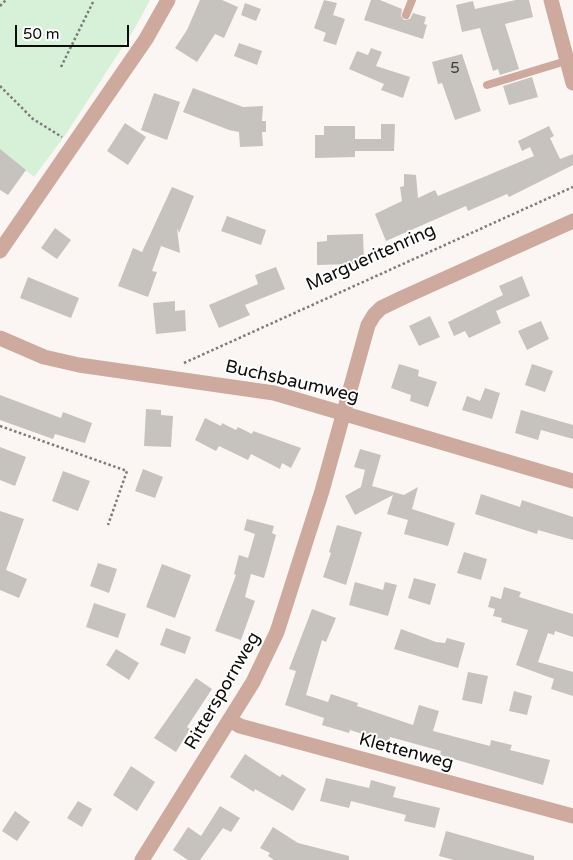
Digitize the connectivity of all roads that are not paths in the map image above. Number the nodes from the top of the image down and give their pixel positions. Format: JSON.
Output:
{"nodes":[{"id":1,"x":168,"y":0,"type":"edge"},
{"id":2,"x":412,"y":0,"type":"edge"},
{"id":3,"x":552,"y":0,"type":"edge"},
{"id":4,"x":406,"y":15,"type":"dead end"},
{"id":5,"x":566,"y":61,"type":"junction"},
{"id":6,"x":573,"y":83,"type":"edge"},
{"id":7,"x":487,"y":84,"type":"dead end"},
{"id":8,"x":573,"y":221,"type":"edge"},
{"id":9,"x":0,"y":251,"type":"edge"},
{"id":10,"x":0,"y":338,"type":"edge"},
{"id":11,"x":342,"y":412,"type":"junction"},
{"id":12,"x":573,"y":481,"type":"edge"},
{"id":13,"x":230,"y":720,"type":"junction"},
{"id":14,"x":573,"y":816,"type":"edge"},
{"id":15,"x":142,"y":860,"type":"edge"}],
"edges":[{"from":1,"to":9,"type":"street"},
{"from":2,"to":4,"type":"lane"},
{"from":3,"to":5,"type":"street"},
{"from":5,"to":6,"type":"street"},
{"from":5,"to":7,"type":"lane"},
{"from":8,"to":11,"type":"street"},
{"from":10,"to":11,"type":"street","name":"Buchsbaumweg"},
{"from":11,"to":12,"type":"street","name":"Buchsbaumweg"},
{"from":11,"to":13,"type":"street","name":"Ritterspornweg"},
{"from":13,"to":14,"type":"street","name":"Klettenweg"},
{"from":13,"to":15,"type":"street","name":"Ritterspornweg"}]}
